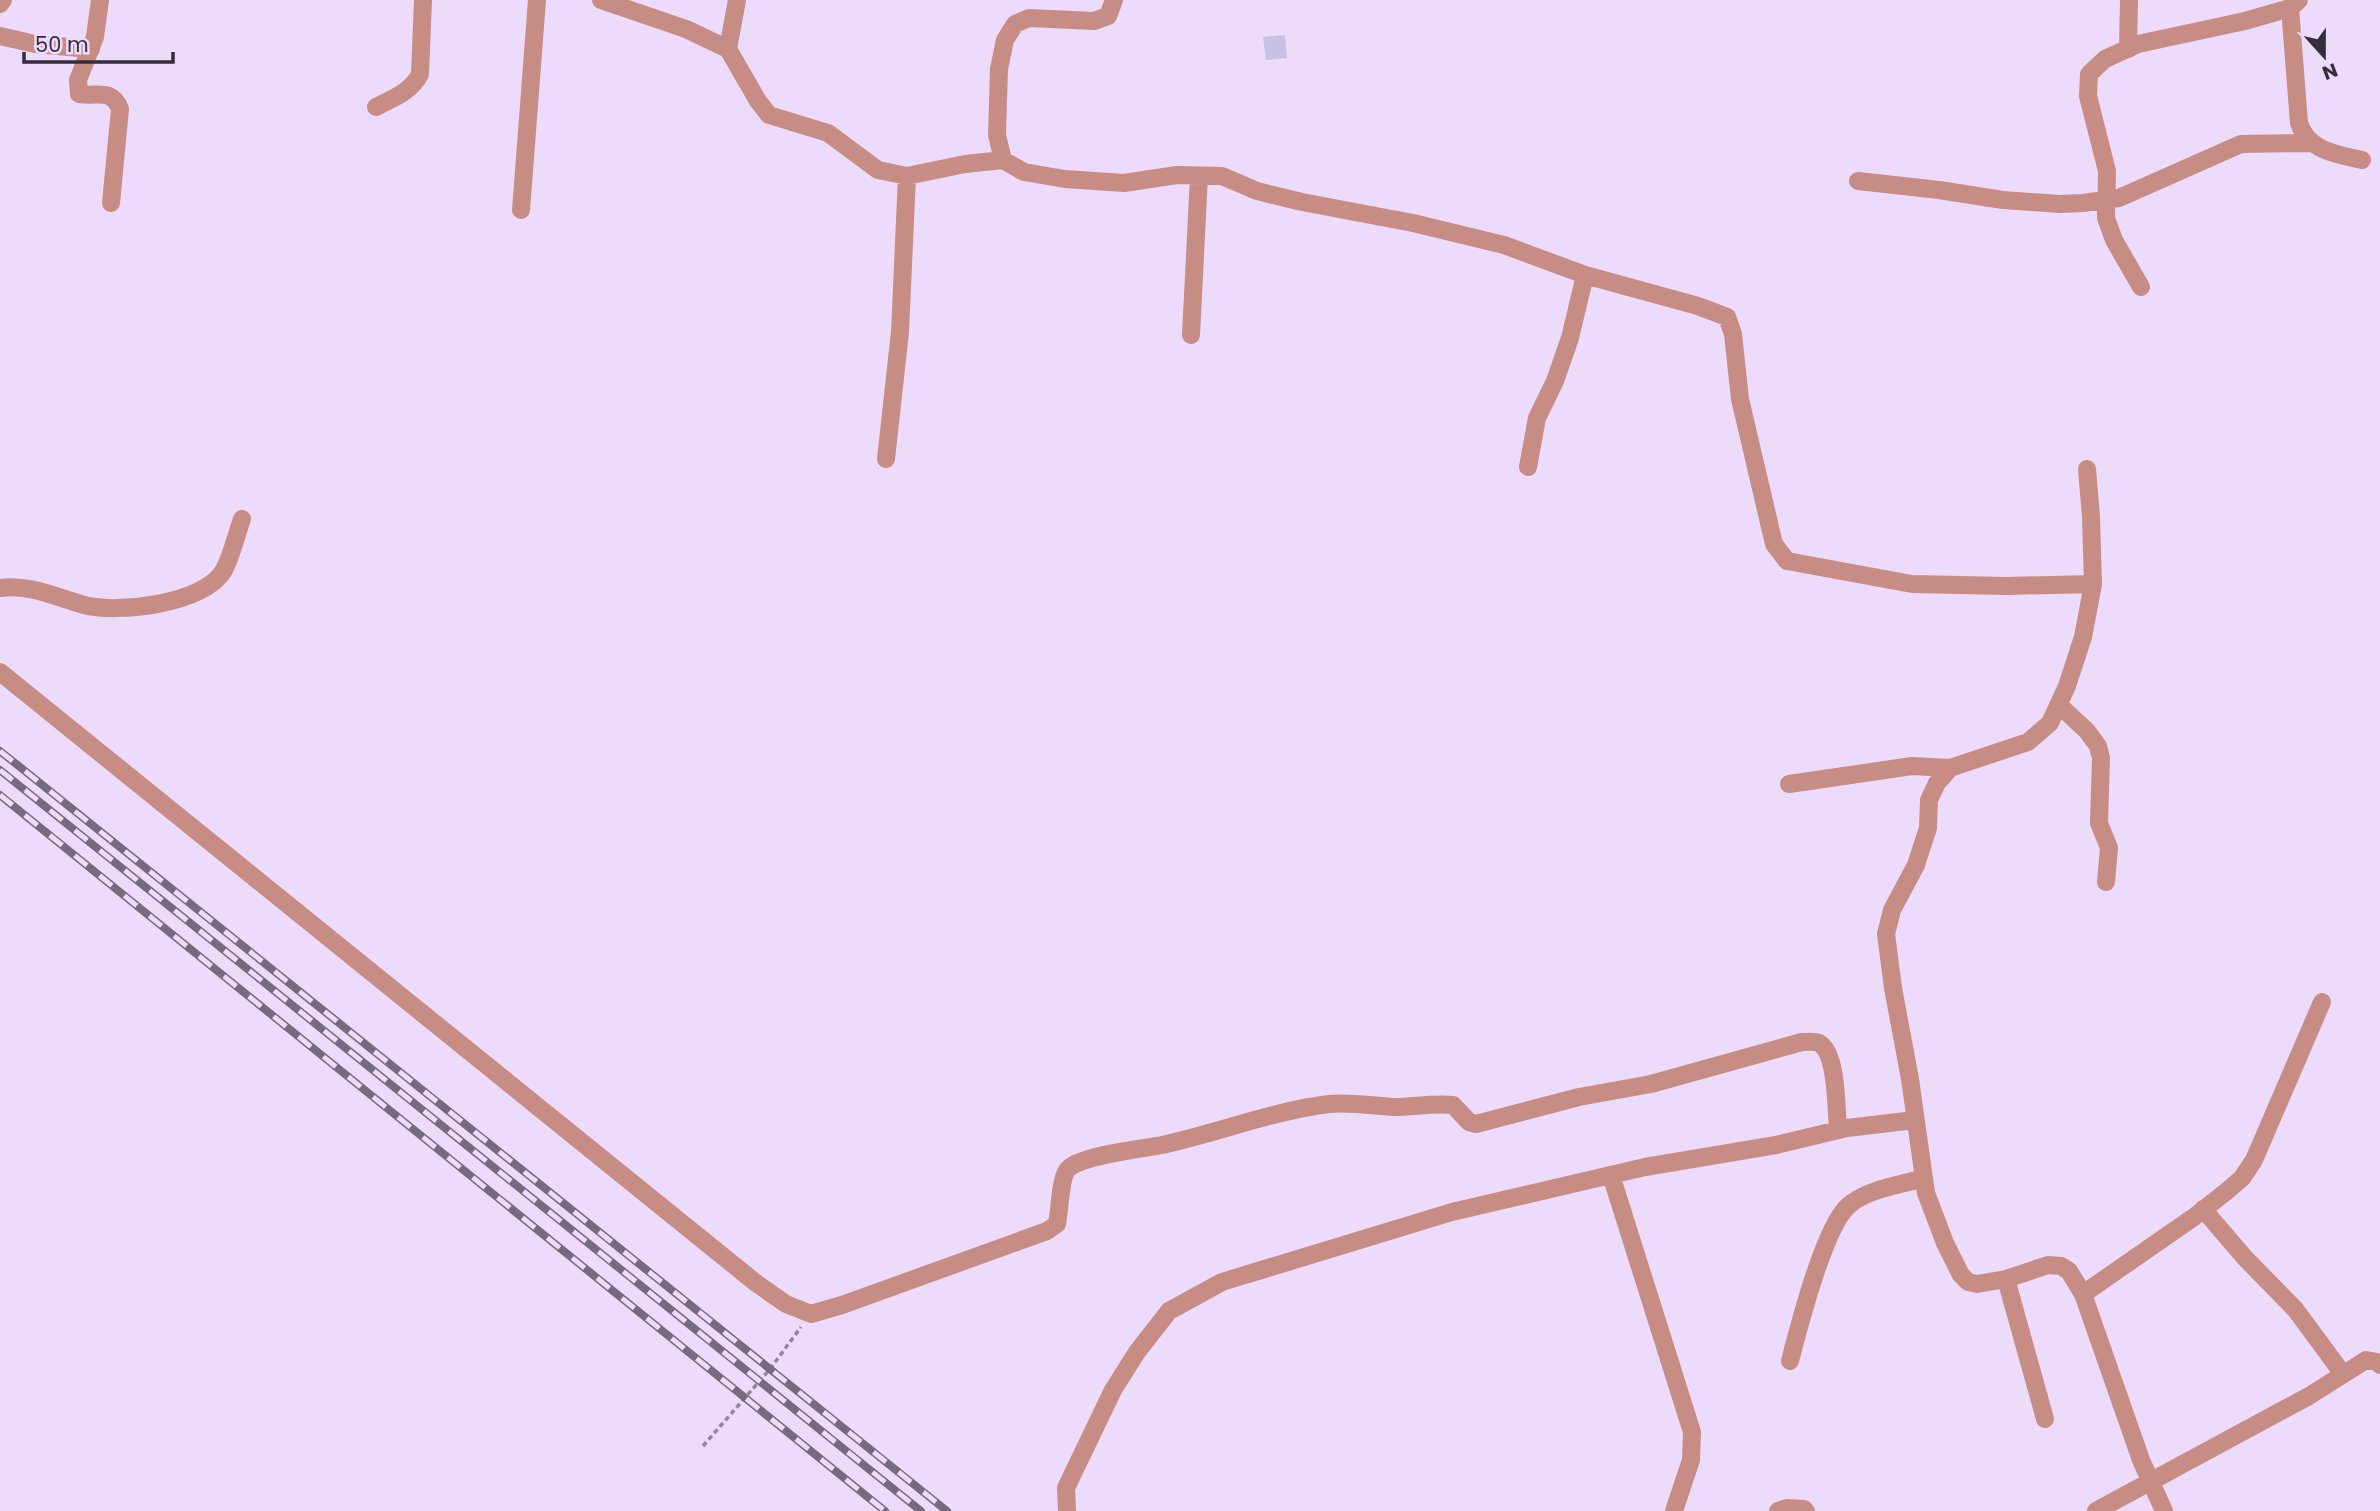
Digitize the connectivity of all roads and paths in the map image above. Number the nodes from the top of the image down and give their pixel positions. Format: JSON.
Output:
{"nodes":[{"id":1,"x":100,"y":0,"type":"edge"},
{"id":2,"x":423,"y":0,"type":"edge"},
{"id":3,"x":537,"y":0,"type":"edge"},
{"id":4,"x":601,"y":0,"type":"edge"},
{"id":5,"x":737,"y":0,"type":"edge"},
{"id":6,"x":1114,"y":0,"type":"edge"},
{"id":7,"x":2129,"y":0,"type":"edge"},
{"id":8,"x":2294,"y":4,"type":"edge"},
{"id":9,"x":0,"y":36,"type":"edge"},
{"id":10,"x":91,"y":49,"type":"junction"},
{"id":11,"x":728,"y":49,"type":"junction"},
{"id":12,"x":2128,"y":49,"type":"junction"},
{"id":13,"x":376,"y":107,"type":"dead end"},
{"id":14,"x":2309,"y":143,"type":"junction"},
{"id":15,"x":1003,"y":160,"type":"junction"},
{"id":16,"x":2362,"y":160,"type":"dead end"},
{"id":17,"x":907,"y":176,"type":"junction"},
{"id":18,"x":1199,"y":176,"type":"junction"},
{"id":19,"x":1858,"y":181,"type":"dead end"},
{"id":20,"x":2106,"y":201,"type":"junction"},
{"id":21,"x":111,"y":203,"type":"dead end"},
{"id":22,"x":521,"y":210,"type":"dead end"},
{"id":23,"x":1585,"y":275,"type":"junction"},
{"id":24,"x":2141,"y":287,"type":"dead end"},
{"id":25,"x":1191,"y":335,"type":"dead end"},
{"id":26,"x":886,"y":459,"type":"dead end"},
{"id":27,"x":1528,"y":467,"type":"dead end"},
{"id":28,"x":2087,"y":469,"type":"dead end"},
{"id":29,"x":242,"y":519,"type":"dead end"},
{"id":30,"x":2093,"y":584,"type":"junction"},
{"id":31,"x":0,"y":588,"type":"edge"},
{"id":32,"x":0,"y":672,"type":"edge"},
{"id":33,"x":2059,"y":705,"type":"junction"},
{"id":34,"x":1950,"y":768,"type":"junction"},
{"id":35,"x":1789,"y":784,"type":"dead end"},
{"id":36,"x":2106,"y":882,"type":"dead end"},
{"id":37,"x":2322,"y":1002,"type":"dead end"},
{"id":38,"x":1915,"y":1120,"type":"junction"},
{"id":39,"x":1838,"y":1130,"type":"junction"},
{"id":40,"x":1611,"y":1175,"type":"junction"},
{"id":41,"x":1924,"y":1178,"type":"junction"},
{"id":42,"x":2203,"y":1209,"type":"junction"},
{"id":43,"x":2006,"y":1279,"type":"junction"},
{"id":44,"x":2083,"y":1294,"type":"junction"},
{"id":45,"x":811,"y":1314,"type":"junction"},
{"id":46,"x":1790,"y":1361,"type":"dead end"},
{"id":47,"x":2380,"y":1365,"type":"edge"},
{"id":48,"x":2343,"y":1374,"type":"junction"},
{"id":49,"x":2045,"y":1419,"type":"dead end"},
{"id":50,"x":703,"y":1446,"type":"dead end"},
{"id":51,"x":2150,"y":1480,"type":"junction"},
{"id":52,"x":1068,"y":1511,"type":"edge"},
{"id":53,"x":1674,"y":1511,"type":"edge"},
{"id":54,"x":1778,"y":1511,"type":"edge"},
{"id":55,"x":1806,"y":1511,"type":"edge"},
{"id":56,"x":2096,"y":1511,"type":"edge"},
{"id":57,"x":2164,"y":1511,"type":"edge"}],
"edges":[{"from":1,"to":10,"type":"street"},
{"from":2,"to":13,"type":"street"},
{"from":3,"to":22,"type":"street"},
{"from":4,"to":11,"type":"street"},
{"from":5,"to":11,"type":"street"},
{"from":6,"to":15,"type":"street"},
{"from":7,"to":12,"type":"street"},
{"from":8,"to":12,"type":"street"},
{"from":8,"to":14,"type":"street"},
{"from":9,"to":10,"type":"street"},
{"from":10,"to":21,"type":"street"},
{"from":11,"to":17,"type":"street"},
{"from":12,"to":20,"type":"street"},
{"from":14,"to":16,"type":"street"},
{"from":14,"to":20,"type":"street"},
{"from":15,"to":17,"type":"street"},
{"from":15,"to":18,"type":"street"},
{"from":17,"to":26,"type":"street"},
{"from":18,"to":23,"type":"street"},
{"from":18,"to":25,"type":"street"},
{"from":19,"to":20,"type":"street"},
{"from":20,"to":24,"type":"street"},
{"from":23,"to":27,"type":"street"},
{"from":23,"to":30,"type":"street"},
{"from":28,"to":30,"type":"street"},
{"from":29,"to":31,"type":"street"},
{"from":30,"to":33,"type":"street"},
{"from":32,"to":45,"type":"street"},
{"from":33,"to":34,"type":"street"},
{"from":33,"to":36,"type":"street"},
{"from":34,"to":35,"type":"street"},
{"from":34,"to":38,"type":"street"},
{"from":37,"to":42,"type":"street"},
{"from":38,"to":39,"type":"street"},
{"from":38,"to":41,"type":"street"},
{"from":39,"to":40,"type":"street"},
{"from":39,"to":45,"type":"street"},
{"from":40,"to":52,"type":"street"},
{"from":40,"to":53,"type":"street"},
{"from":41,"to":43,"type":"street"},
{"from":41,"to":46,"type":"street"},
{"from":42,"to":44,"type":"street"},
{"from":42,"to":48,"type":"street"},
{"from":43,"to":44,"type":"street"},
{"from":43,"to":49,"type":"street"},
{"from":44,"to":51,"type":"street"},
{"from":45,"to":50,"type":"path"},
{"from":47,"to":48,"type":"street"},
{"from":48,"to":51,"type":"street"},
{"from":51,"to":56,"type":"street"},
{"from":51,"to":57,"type":"street"},
{"from":54,"to":55,"type":"street"}]}
